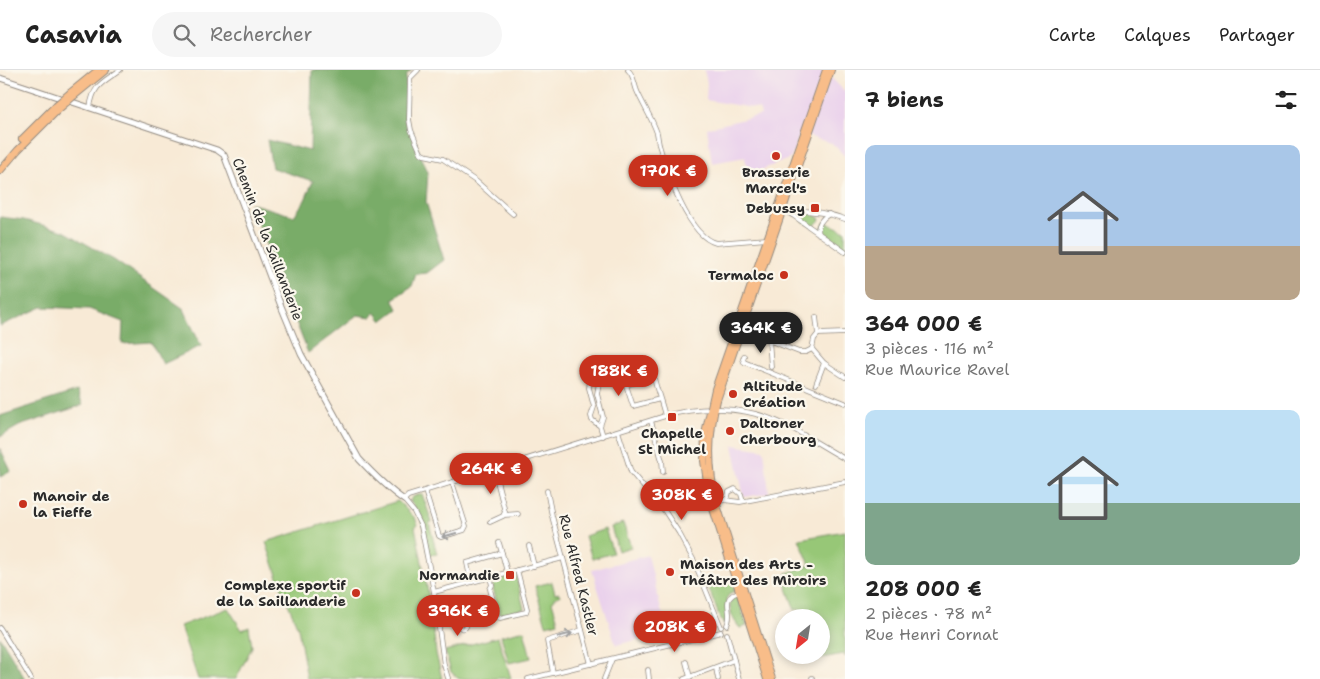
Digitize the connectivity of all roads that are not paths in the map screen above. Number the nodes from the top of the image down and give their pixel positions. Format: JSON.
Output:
{"nodes":[{"id":1,"x":98,"y":70,"type":"edge"},
{"id":2,"x":106,"y":70,"type":"edge"},
{"id":3,"x":120,"y":70,"type":"edge"},
{"id":4,"x":418,"y":70,"type":"edge"},
{"id":5,"x":628,"y":70,"type":"edge"},
{"id":6,"x":826,"y":70,"type":"edge"},
{"id":7,"x":831,"y":70,"type":"edge"},
{"id":8,"x":0,"y":78,"type":"edge"},
{"id":9,"x":72,"y":94,"type":"junction"},
{"id":10,"x":58,"y":107,"type":"junction"},
{"id":11,"x":90,"y":108,"type":"junction"},
{"id":12,"x":0,"y":164,"type":"edge"},
{"id":13,"x":0,"y":171,"type":"edge"},
{"id":14,"x":782,"y":210,"type":"junction"},
{"id":15,"x":803,"y":210,"type":"junction"},
{"id":16,"x":814,"y":211,"type":"junction"},
{"id":17,"x":513,"y":214,"type":"dead end"},
{"id":18,"x":829,"y":214,"type":"junction"},
{"id":19,"x":845,"y":219,"type":"edge"},
{"id":20,"x":822,"y":220,"type":"junction"},
{"id":21,"x":800,"y":221,"type":"junction"},
{"id":22,"x":819,"y":225,"type":"junction"},
{"id":23,"x":811,"y":228,"type":"junction"},
{"id":24,"x":820,"y":234,"type":"junction"},
{"id":25,"x":768,"y":239,"type":"junction"},
{"id":26,"x":845,"y":252,"type":"edge"},
{"id":27,"x":816,"y":317,"type":"dead end"},
{"id":28,"x":845,"y":333,"type":"edge"},
{"id":29,"x":818,"y":334,"type":"junction"},
{"id":30,"x":760,"y":337,"type":"dead end"},
{"id":31,"x":769,"y":340,"type":"junction"},
{"id":32,"x":812,"y":349,"type":"junction"},
{"id":33,"x":744,"y":356,"type":"dead end"},
{"id":34,"x":824,"y":363,"type":"junction"},
{"id":35,"x":771,"y":367,"type":"dead end"},
{"id":36,"x":845,"y":377,"type":"edge"},
{"id":37,"x":816,"y":384,"type":"dead end"},
{"id":38,"x":660,"y":399,"type":"junction"},
{"id":39,"x":845,"y":403,"type":"edge"},
{"id":40,"x":712,"y":409,"type":"junction"},
{"id":41,"x":665,"y":416,"type":"junction"},
{"id":42,"x":651,"y":421,"type":"junction"},
{"id":43,"x":600,"y":426,"type":"junction"},
{"id":44,"x":618,"y":431,"type":"junction"},
{"id":45,"x":603,"y":436,"type":"junction"},
{"id":46,"x":845,"y":459,"type":"edge"},
{"id":47,"x":494,"y":469,"type":"junction"},
{"id":48,"x":663,"y":472,"type":"dead end"},
{"id":49,"x":452,"y":482,"type":"junction"},
{"id":50,"x":845,"y":482,"type":"edge"},
{"id":51,"x":425,"y":491,"type":"junction"},
{"id":52,"x":547,"y":491,"type":"dead end"},
{"id":53,"x":404,"y":500,"type":"junction"},
{"id":54,"x":727,"y":500,"type":"junction"},
{"id":55,"x":743,"y":501,"type":"junction"},
{"id":56,"x":716,"y":502,"type":"junction"},
{"id":57,"x":518,"y":514,"type":"dead end"},
{"id":58,"x":504,"y":515,"type":"junction"},
{"id":59,"x":490,"y":522,"type":"dead end"},
{"id":60,"x":499,"y":543,"type":"dead end"},
{"id":61,"x":529,"y":546,"type":"dead end"},
{"id":62,"x":502,"y":554,"type":"junction"},
{"id":63,"x":563,"y":558,"type":"junction"},
{"id":64,"x":534,"y":566,"type":"junction"},
{"id":65,"x":517,"y":570,"type":"junction"},
{"id":66,"x":507,"y":572,"type":"junction"},
{"id":67,"x":490,"y":577,"type":"junction"},
{"id":68,"x":471,"y":582,"type":"junction"},
{"id":69,"x":741,"y":591,"type":"junction"},
{"id":70,"x":434,"y":592,"type":"junction"},
{"id":71,"x":439,"y":620,"type":"junction"},
{"id":72,"x":462,"y":622,"type":"dead end"},
{"id":73,"x":727,"y":625,"type":"junction"},
{"id":74,"x":0,"y":628,"type":"edge"},
{"id":75,"x":721,"y":629,"type":"junction"},
{"id":76,"x":582,"y":630,"type":"junction"},
{"id":77,"x":727,"y":634,"type":"junction"},
{"id":78,"x":612,"y":659,"type":"junction"},
{"id":79,"x":734,"y":660,"type":"junction"},
{"id":80,"x":686,"y":662,"type":"dead end"},
{"id":81,"x":591,"y":664,"type":"junction"},
{"id":82,"x":716,"y":668,"type":"junction"},
{"id":83,"x":648,"y":670,"type":"dead end"},
{"id":84,"x":553,"y":673,"type":"junction"},
{"id":85,"x":690,"y":677,"type":"junction"},
{"id":86,"x":31,"y":679,"type":"edge"},
{"id":87,"x":447,"y":679,"type":"edge"},
{"id":88,"x":453,"y":679,"type":"edge"},
{"id":89,"x":528,"y":679,"type":"edge"},
{"id":90,"x":604,"y":679,"type":"edge"},
{"id":91,"x":649,"y":679,"type":"edge"},
{"id":92,"x":684,"y":679,"type":"edge"},
{"id":93,"x":718,"y":679,"type":"edge"},
{"id":94,"x":739,"y":679,"type":"edge"},
{"id":95,"x":767,"y":679,"type":"edge"},
{"id":96,"x":772,"y":679,"type":"edge"}],
"edges":[{"from":1,"to":9,"type":"main road"},
{"from":2,"to":9,"type":"main road"},
{"from":3,"to":11,"type":"street"},
{"from":4,"to":17,"type":"street"},
{"from":5,"to":25,"type":"street"},
{"from":6,"to":14,"type":"main road"},
{"from":7,"to":14,"type":"main road"},
{"from":8,"to":11,"type":"street","name":"Chemin de la Saillanderie"},
{"from":9,"to":10,"type":"main road","bridge":true},
{"from":10,"to":12,"type":"main road"},
{"from":10,"to":13,"type":"main road"},
{"from":11,"to":53,"type":"street","name":"Chemin de la Saillanderie"},
{"from":14,"to":15,"type":"street"},
{"from":14,"to":21,"type":"street"},
{"from":14,"to":25,"type":"main road"},
{"from":14,"to":40,"type":"main road"},
{"from":15,"to":16,"type":"street"},
{"from":15,"to":21,"type":"street"},
{"from":16,"to":18,"type":"street"},
{"from":16,"to":20,"type":"street"},
{"from":18,"to":19,"type":"street"},
{"from":18,"to":20,"type":"street"},
{"from":20,"to":22,"type":"street"},
{"from":21,"to":23,"type":"street"},
{"from":22,"to":23,"type":"street"},
{"from":22,"to":24,"type":"street"},
{"from":23,"to":24,"type":"street"},
{"from":24,"to":26,"type":"street"},
{"from":25,"to":40,"type":"main road"},
{"from":27,"to":29,"type":"street"},
{"from":28,"to":29,"type":"street"},
{"from":29,"to":32,"type":"street"},
{"from":30,"to":31,"type":"street"},
{"from":31,"to":32,"type":"street"},
{"from":31,"to":35,"type":"street"},
{"from":32,"to":34,"type":"street"},
{"from":33,"to":39,"type":"street"},
{"from":34,"to":36,"type":"street"},
{"from":34,"to":37,"type":"street"},
{"from":38,"to":38,"type":"street"},
{"from":38,"to":41,"type":"street"},
{"from":40,"to":41,"type":"street"},
{"from":40,"to":46,"type":"street"},
{"from":40,"to":56,"type":"main road"},
{"from":40,"to":69,"type":"main road"},
{"from":41,"to":42,"type":"street"},
{"from":42,"to":44,"type":"street"},
{"from":42,"to":48,"type":"street"},
{"from":43,"to":43,"type":"street"},
{"from":43,"to":45,"type":"street"},
{"from":44,"to":45,"type":"street"},
{"from":44,"to":75,"type":"street"},
{"from":45,"to":47,"type":"street"},
{"from":47,"to":49,"type":"street"},
{"from":47,"to":58,"type":"street"},
{"from":49,"to":51,"type":"street"},
{"from":49,"to":51,"type":"street","one_way":true},
{"from":50,"to":55,"type":"street"},
{"from":51,"to":53,"type":"street"},
{"from":52,"to":63,"type":"street","name":"Rue Alfred Kastler"},
{"from":53,"to":70,"type":"street"},
{"from":54,"to":55,"type":"street"},
{"from":54,"to":55,"type":"street"},
{"from":54,"to":56,"type":"street"},
{"from":56,"to":69,"type":"main road"},
{"from":57,"to":58,"type":"street"},
{"from":58,"to":59,"type":"street"},
{"from":60,"to":62,"type":"street"},
{"from":61,"to":64,"type":"street"},
{"from":62,"to":66,"type":"street"},
{"from":62,"to":68,"type":"street"},
{"from":63,"to":64,"type":"street"},
{"from":63,"to":76,"type":"street","name":"Rue Alfred Kastler"},
{"from":64,"to":65,"type":"street"},
{"from":65,"to":66,"type":"street"},
{"from":65,"to":67,"type":"street"},
{"from":66,"to":67,"type":"street"},
{"from":67,"to":68,"type":"street"},
{"from":68,"to":70,"type":"street"},
{"from":69,"to":73,"type":"street"},
{"from":69,"to":95,"type":"main road"},
{"from":69,"to":96,"type":"main road"},
{"from":70,"to":71,"type":"street"},
{"from":71,"to":72,"type":"street"},
{"from":71,"to":87,"type":"street"},
{"from":73,"to":75,"type":"street"},
{"from":73,"to":77,"type":"street"},
{"from":74,"to":86,"type":"street"},
{"from":75,"to":77,"type":"street"},
{"from":75,"to":78,"type":"street"},
{"from":76,"to":81,"type":"street","name":"Rue Alfred Kastler"},
{"from":84,"to":76,"type":"street","one_way":true},
{"from":77,"to":79,"type":"street"},
{"from":78,"to":81,"type":"street"},
{"from":78,"to":90,"type":"street"},
{"from":79,"to":82,"type":"street"},
{"from":79,"to":94,"type":"street"},
{"from":80,"to":85,"type":"street"},
{"from":81,"to":84,"type":"street"},
{"from":82,"to":85,"type":"street"},
{"from":82,"to":93,"type":"street"},
{"from":83,"to":91,"type":"street"},
{"from":84,"to":89,"type":"street"},
{"from":85,"to":92,"type":"street"},
{"from":87,"to":88,"type":"street"}]}
